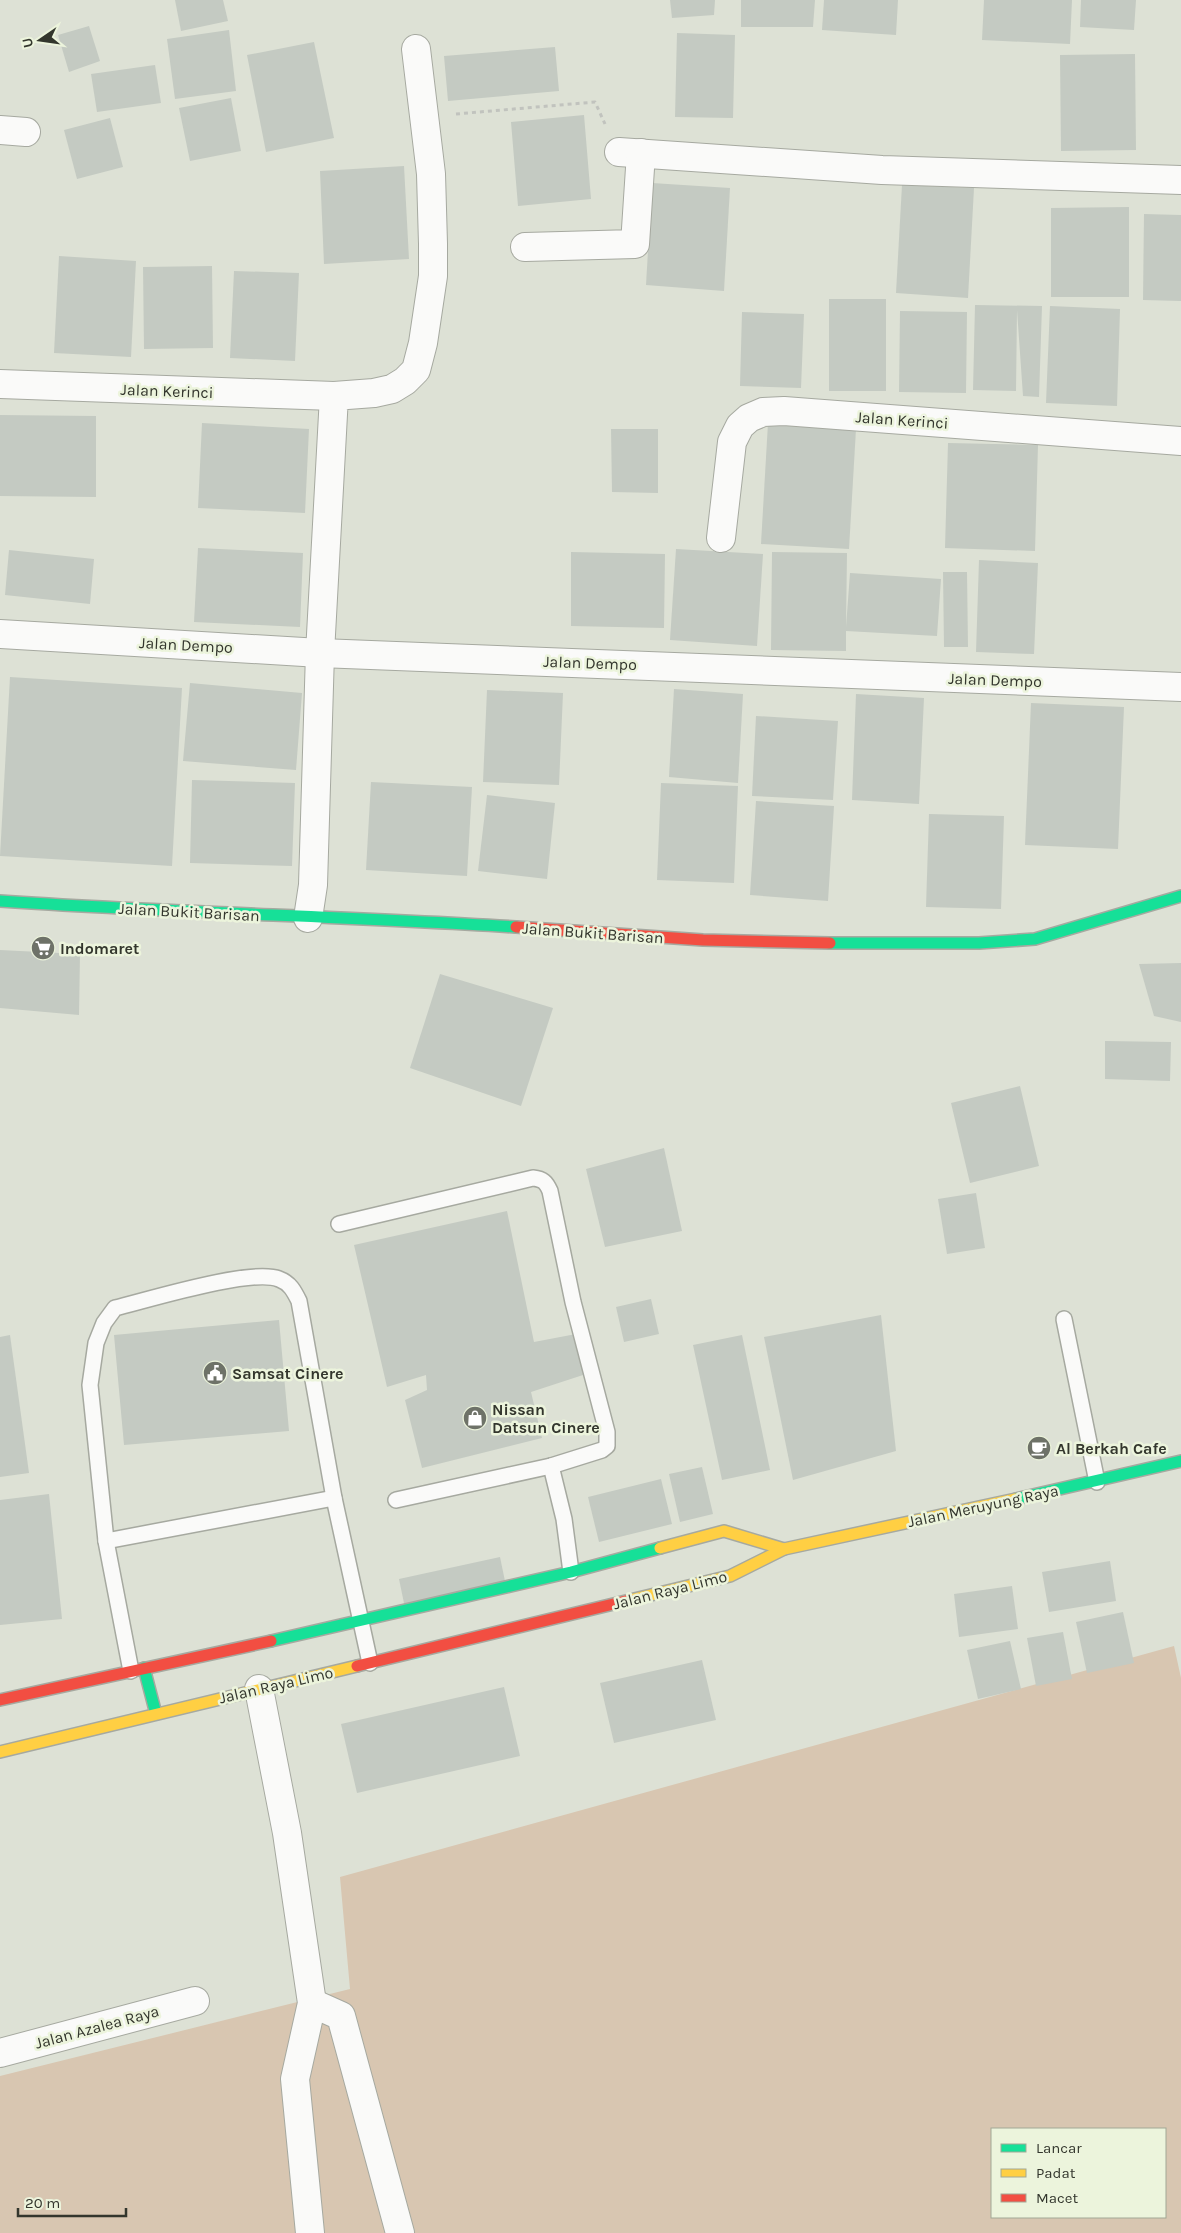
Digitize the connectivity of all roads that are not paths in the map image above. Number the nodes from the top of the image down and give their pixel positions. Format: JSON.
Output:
{"nodes":[{"id":1,"x":416,"y":49,"type":"dead end"},
{"id":2,"x":1181,"y":180,"type":"edge"},
{"id":3,"x":525,"y":246,"type":"dead end"},
{"id":4,"x":0,"y":384,"type":"edge"},
{"id":5,"x":334,"y":396,"type":"junction"},
{"id":6,"x":1181,"y":441,"type":"edge"},
{"id":7,"x":721,"y":538,"type":"dead end"},
{"id":8,"x":0,"y":634,"type":"edge"},
{"id":9,"x":320,"y":653,"type":"junction"},
{"id":10,"x":1181,"y":687,"type":"edge"},
{"id":11,"x":1181,"y":896,"type":"edge"},
{"id":12,"x":0,"y":901,"type":"edge"},
{"id":13,"x":308,"y":918,"type":"junction"},
{"id":14,"x":339,"y":1224,"type":"dead end"},
{"id":15,"x":1064,"y":1319,"type":"dead end"},
{"id":16,"x":1181,"y":1461,"type":"edge"},
{"id":17,"x":551,"y":1466,"type":"junction"},
{"id":18,"x":1098,"y":1482,"type":"junction"},
{"id":19,"x":334,"y":1498,"type":"junction"},
{"id":20,"x":396,"y":1500,"type":"dead end"},
{"id":21,"x":106,"y":1541,"type":"junction"},
{"id":22,"x":784,"y":1549,"type":"junction"},
{"id":23,"x":571,"y":1572,"type":"junction"},
{"id":24,"x":361,"y":1621,"type":"junction"},
{"id":25,"x":370,"y":1663,"type":"junction"},
{"id":26,"x":137,"y":1669,"type":"junction"},
{"id":27,"x":259,"y":1689,"type":"junction"},
{"id":28,"x":0,"y":1700,"type":"edge"},
{"id":29,"x":156,"y":1714,"type":"junction"},
{"id":30,"x":0,"y":1752,"type":"edge"},
{"id":31,"x":195,"y":2001,"type":"dead end"},
{"id":32,"x":312,"y":2003,"type":"junction"},
{"id":33,"x":0,"y":2052,"type":"edge"},
{"id":34,"x":310,"y":2233,"type":"edge"},
{"id":35,"x":400,"y":2233,"type":"edge"}],
"edges":[{"from":1,"to":5,"type":"street","name":"Jalan Kerinci"},
{"from":2,"to":3,"type":"street"},
{"from":4,"to":5,"type":"street","name":"Jalan Kerinci"},
{"from":5,"to":9,"type":"street"},
{"from":6,"to":7,"type":"street","name":"Jalan Kerinci"},
{"from":8,"to":9,"type":"street","name":"Jalan Dempo"},
{"from":9,"to":10,"type":"street","name":"Jalan Dempo"},
{"from":9,"to":13,"type":"street"},
{"from":11,"to":13,"type":"main road","name":"Jalan Bukit Barisan"},
{"from":12,"to":13,"type":"main road","name":"Jalan Bukit Barisan"},
{"from":14,"to":17,"type":"lane"},
{"from":15,"to":18,"type":"lane"},
{"from":16,"to":18,"type":"main road","name":"Jalan Meruyung Raya"},
{"from":17,"to":20,"type":"lane"},
{"from":17,"to":23,"type":"lane"},
{"from":18,"to":22,"type":"main road","name":"Jalan Meruyung Raya"},
{"from":19,"to":21,"type":"lane"},
{"from":19,"to":21,"type":"lane"},
{"from":19,"to":24,"type":"lane"},
{"from":21,"to":26,"type":"lane"},
{"from":22,"to":23,"type":"main road"},
{"from":22,"to":25,"type":"main road","name":"Jalan Raya Limo"},
{"from":23,"to":24,"type":"main road"},
{"from":24,"to":25,"type":"lane"},
{"from":24,"to":26,"type":"main road"},
{"from":25,"to":27,"type":"main road","name":"Jalan Raya Limo"},
{"from":26,"to":28,"type":"main road"},
{"from":26,"to":29,"type":"main road"},
{"from":27,"to":29,"type":"main road","name":"Jalan Raya Limo"},
{"from":27,"to":32,"type":"street"},
{"from":29,"to":30,"type":"main road","name":"Jalan Raya Limo"},
{"from":31,"to":33,"type":"street","name":"Jalan Azalea Raya"},
{"from":32,"to":34,"type":"street"},
{"from":32,"to":35,"type":"street"}]}
